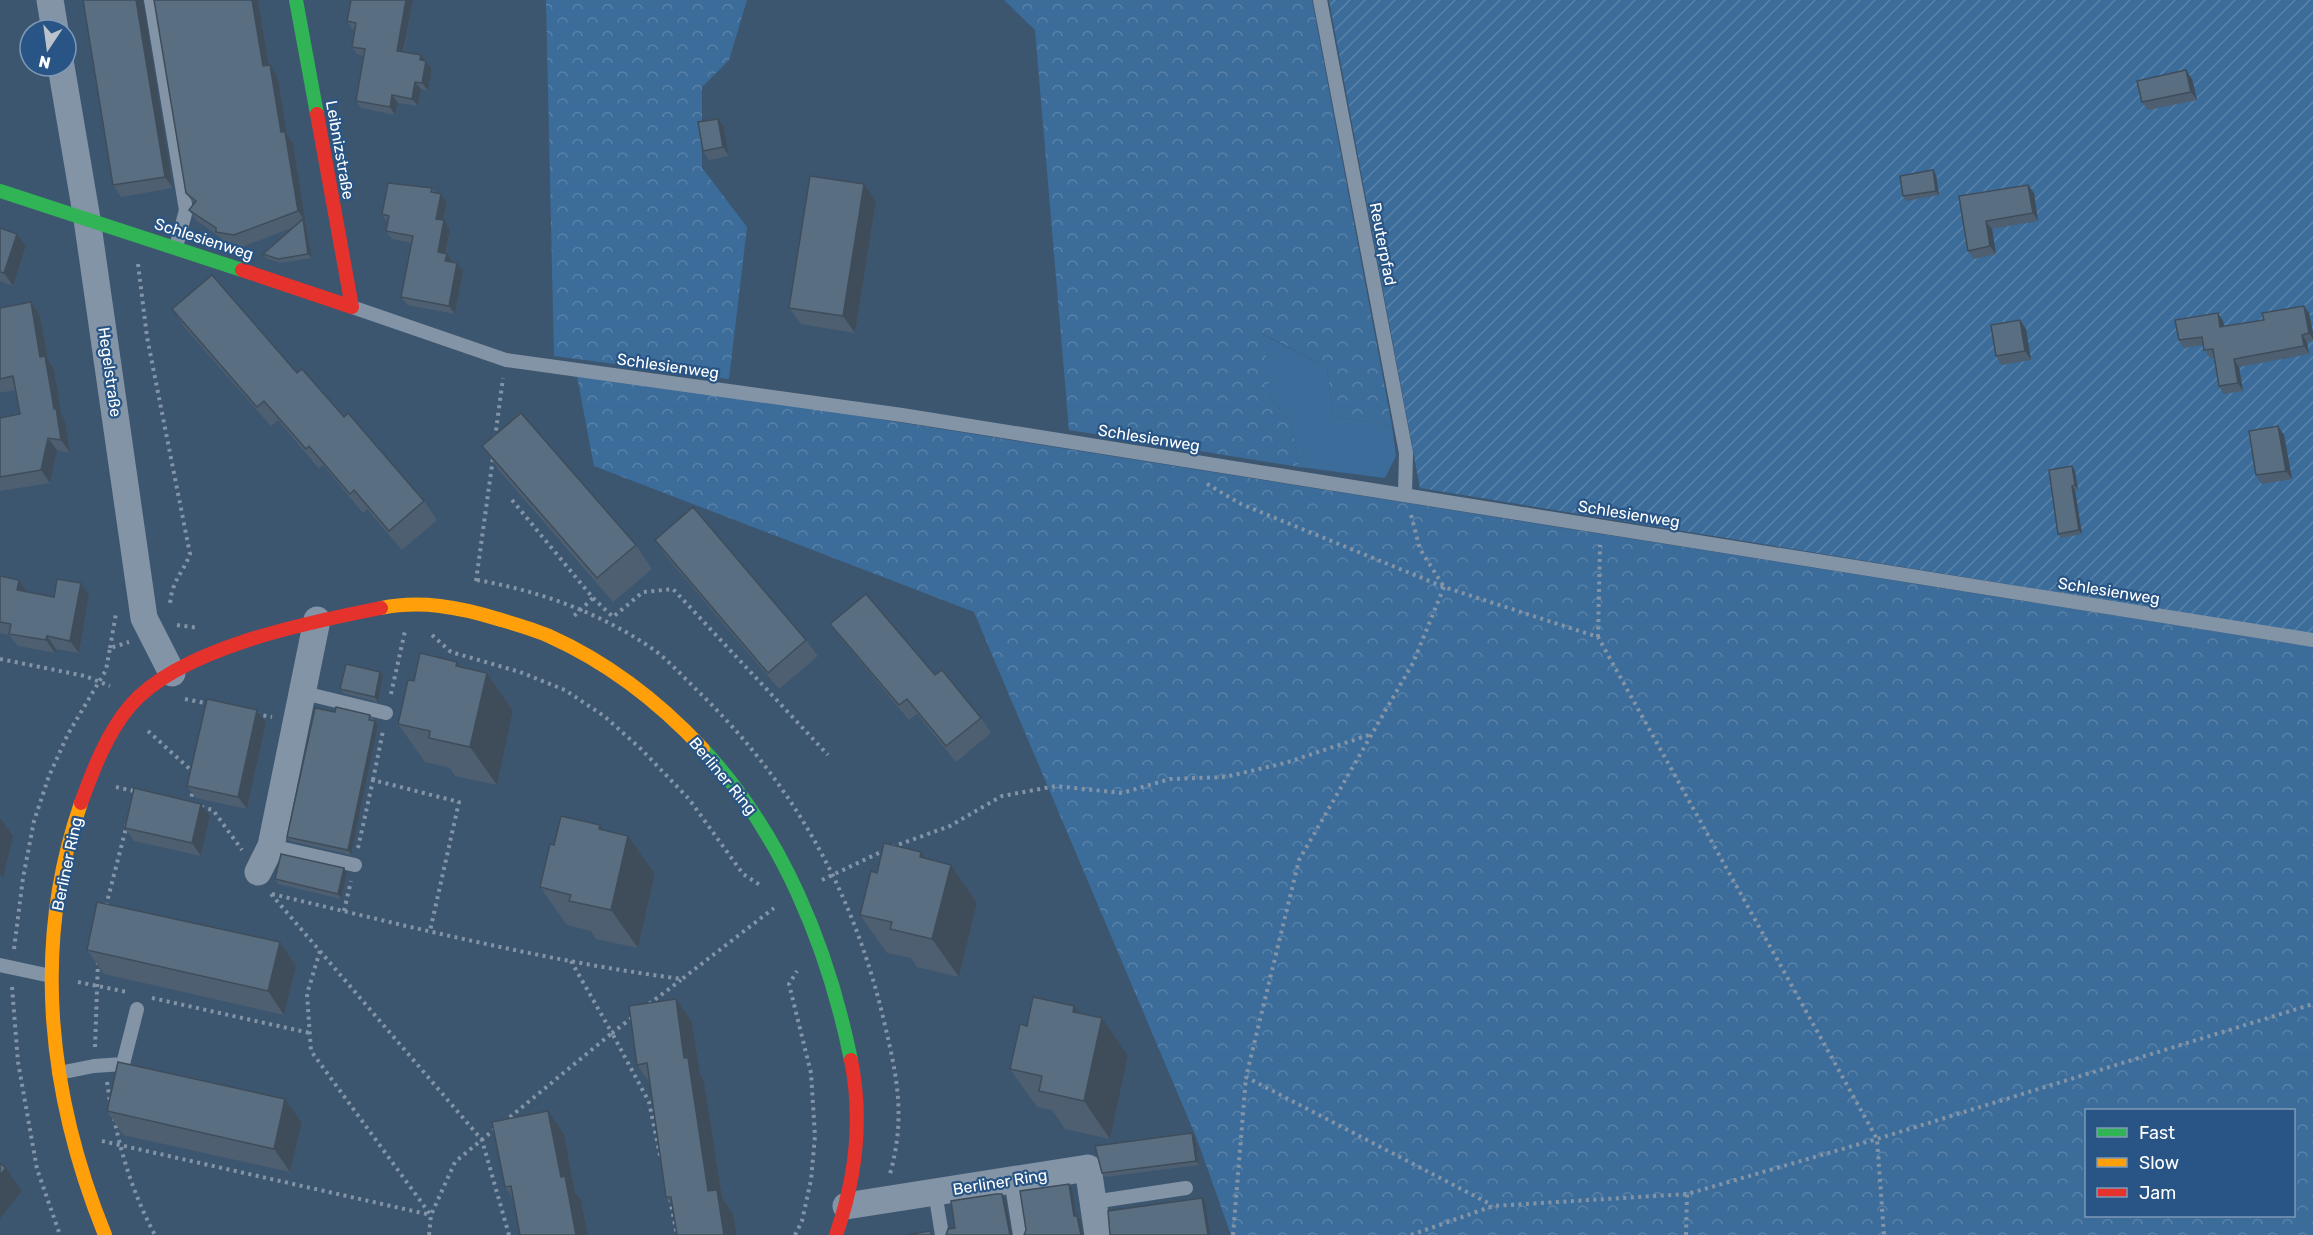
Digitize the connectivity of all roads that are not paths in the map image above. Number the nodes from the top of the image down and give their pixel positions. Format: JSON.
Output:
{"nodes":[{"id":1,"x":50,"y":0,"type":"edge"},
{"id":2,"x":151,"y":0,"type":"edge"},
{"id":3,"x":296,"y":0,"type":"edge"},
{"id":4,"x":1320,"y":0,"type":"edge"},
{"id":5,"x":53,"y":18,"type":"edge"},
{"id":6,"x":63,"y":78,"type":"edge"},
{"id":7,"x":0,"y":191,"type":"edge"},
{"id":8,"x":87,"y":219,"type":"junction"},
{"id":9,"x":176,"y":247,"type":"junction"},
{"id":10,"x":352,"y":307,"type":"junction"},
{"id":11,"x":1405,"y":494,"type":"junction"},
{"id":12,"x":317,"y":620,"type":"junction"},
{"id":13,"x":2313,"y":640,"type":"edge"},
{"id":14,"x":172,"y":674,"type":"junction"},
{"id":15,"x":304,"y":693,"type":"junction"},
{"id":16,"x":387,"y":713,"type":"road end"},
{"id":17,"x":271,"y":846,"type":"junction"},
{"id":18,"x":355,"y":865,"type":"road end"},
{"id":19,"x":265,"y":883,"type":"road end"},
{"id":20,"x":0,"y":965,"type":"edge"},
{"id":21,"x":51,"y":976,"type":"junction"},
{"id":22,"x":139,"y":1002,"type":"road end"},
{"id":23,"x":58,"y":1073,"type":"junction"},
{"id":24,"x":1011,"y":1180,"type":"junction"},
{"id":25,"x":1186,"y":1188,"type":"dead end"},
{"id":26,"x":935,"y":1192,"type":"junction"},
{"id":27,"x":1093,"y":1202,"type":"junction"},
{"id":28,"x":846,"y":1206,"type":"junction"},
{"id":29,"x":105,"y":1235,"type":"edge"},
{"id":30,"x":836,"y":1235,"type":"edge"},
{"id":31,"x":942,"y":1235,"type":"edge"},
{"id":32,"x":1020,"y":1235,"type":"edge"},
{"id":33,"x":1098,"y":1235,"type":"edge"}],
"edges":[{"from":1,"to":5,"type":"street"},
{"from":2,"to":9,"type":"lane"},
{"from":3,"to":10,"type":"street","name":"Leibnizstraße"},
{"from":4,"to":11,"type":"lane","name":"Reuterpfad"},
{"from":6,"to":8,"type":"street","name":"Hegelstraße"},
{"from":7,"to":8,"type":"street","name":"Schlesienweg"},
{"from":8,"to":9,"type":"street","name":"Schlesienweg"},
{"from":8,"to":14,"type":"street","name":"Hegelstraße"},
{"from":9,"to":10,"type":"street","name":"Schlesienweg"},
{"from":10,"to":11,"type":"lane","name":"Schlesienweg"},
{"from":11,"to":13,"type":"lane","name":"Schlesienweg"},
{"from":12,"to":14,"type":"street","name":"Berliner Ring"},
{"from":12,"to":15,"type":"street"},
{"from":12,"to":28,"type":"street","name":"Berliner Ring"},
{"from":14,"to":21,"type":"street","name":"Berliner Ring"},
{"from":15,"to":16,"type":"lane"},
{"from":15,"to":17,"type":"street"},
{"from":17,"to":18,"type":"lane"},
{"from":17,"to":19,"type":"street"},
{"from":20,"to":21,"type":"lane"},
{"from":21,"to":23,"type":"street","name":"Berliner Ring"},
{"from":22,"to":23,"type":"lane"},
{"from":23,"to":29,"type":"street","name":"Berliner Ring"},
{"from":24,"to":26,"type":"street","name":"Berliner Ring"},
{"from":24,"to":27,"type":"street","name":"Berliner Ring"},
{"from":24,"to":32,"type":"lane"},
{"from":25,"to":27,"type":"lane"},
{"from":26,"to":28,"type":"street","name":"Berliner Ring"},
{"from":26,"to":31,"type":"lane"},
{"from":27,"to":33,"type":"street","name":"Berliner Ring"},
{"from":28,"to":30,"type":"street","name":"Berliner Ring"}]}
